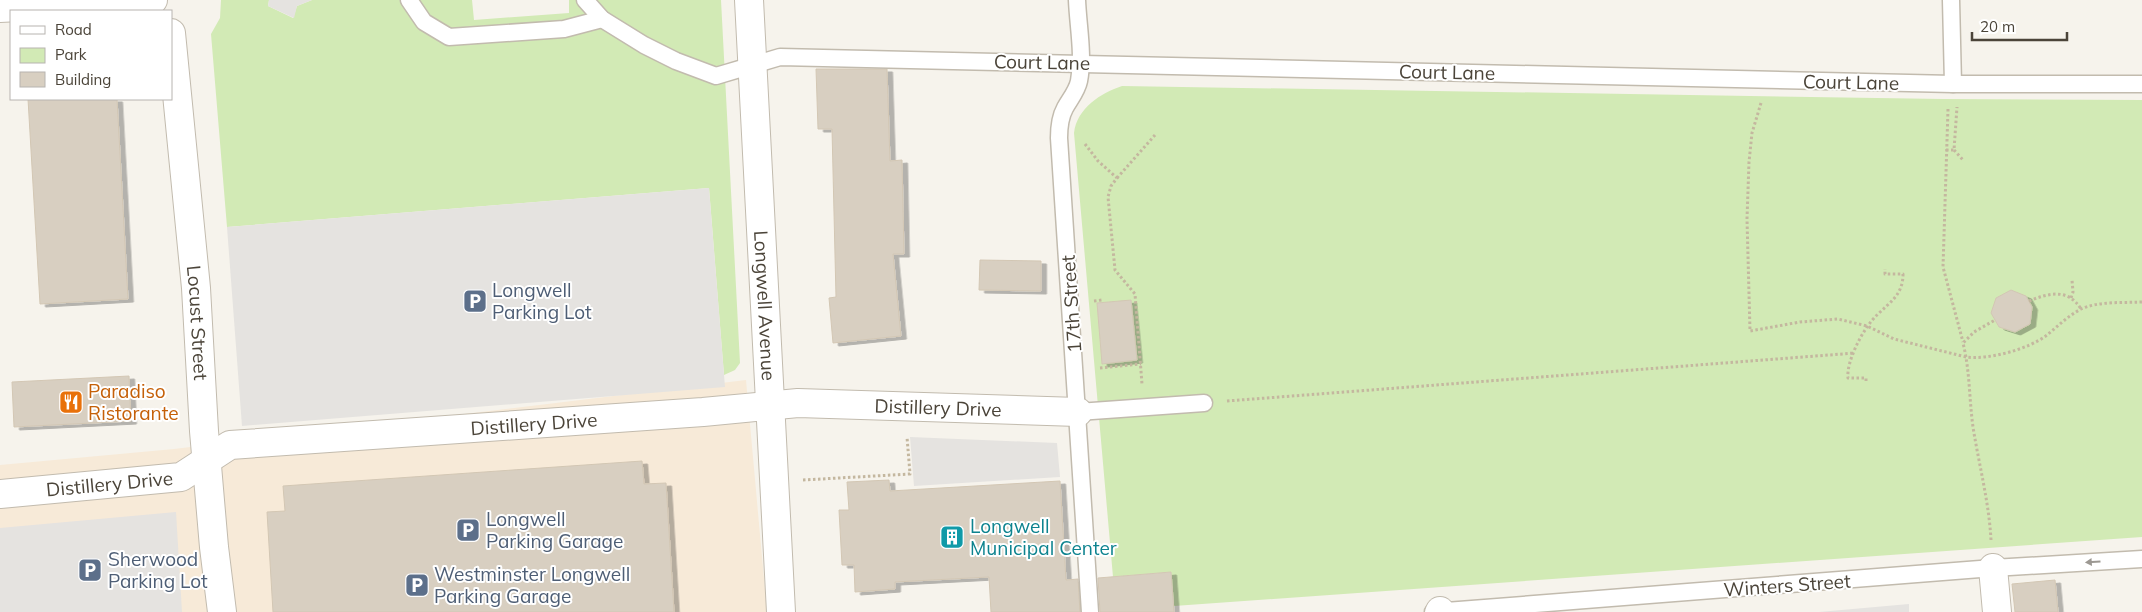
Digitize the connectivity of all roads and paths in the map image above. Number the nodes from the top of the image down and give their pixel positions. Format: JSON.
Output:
{"nodes":[{"id":1,"x":153,"y":0,"type":"edge"},
{"id":2,"x":409,"y":0,"type":"edge"},
{"id":3,"x":585,"y":0,"type":"edge"},
{"id":4,"x":749,"y":0,"type":"edge"},
{"id":5,"x":1077,"y":0,"type":"edge"},
{"id":6,"x":1951,"y":0,"type":"edge"},
{"id":7,"x":0,"y":8,"type":"edge"},
{"id":8,"x":602,"y":19,"type":"junction"},
{"id":9,"x":172,"y":44,"type":"edge"},
{"id":10,"x":1080,"y":63,"type":"junction"},
{"id":11,"x":752,"y":65,"type":"junction"},
{"id":12,"x":2142,"y":84,"type":"edge"},
{"id":13,"x":1955,"y":91,"type":"junction"},
{"id":14,"x":1949,"y":103,"type":"dead end"},
{"id":15,"x":1761,"y":105,"type":"dead end"},
{"id":16,"x":1155,"y":134,"type":"dead end"},
{"id":17,"x":1059,"y":138,"type":"junction"},
{"id":18,"x":1946,"y":150,"type":"junction"},
{"id":19,"x":1954,"y":150,"type":"junction"},
{"id":20,"x":1963,"y":160,"type":"dead end"},
{"id":21,"x":1117,"y":178,"type":"junction"},
{"id":22,"x":1884,"y":269,"type":"dead end"},
{"id":23,"x":2072,"y":280,"type":"dead end"},
{"id":24,"x":2071,"y":298,"type":"junction"},
{"id":25,"x":2029,"y":301,"type":"dead end"},
{"id":26,"x":2142,"y":302,"type":"edge"},
{"id":27,"x":2081,"y":309,"type":"junction"},
{"id":28,"x":1995,"y":320,"type":"dead end"},
{"id":29,"x":1868,"y":326,"type":"junction"},
{"id":30,"x":1963,"y":343,"type":"junction"},
{"id":31,"x":1854,"y":353,"type":"junction"},
{"id":32,"x":1966,"y":357,"type":"junction"},
{"id":33,"x":1141,"y":364,"type":"junction"},
{"id":34,"x":1100,"y":368,"type":"dead end"},
{"id":35,"x":1866,"y":381,"type":"dead end"},
{"id":36,"x":1204,"y":403,"type":"joint"},
{"id":37,"x":771,"y":406,"type":"junction"},
{"id":38,"x":1144,"y":407,"type":"junction"},
{"id":39,"x":1078,"y":412,"type":"junction"},
{"id":40,"x":907,"y":434,"type":"dead end"},
{"id":41,"x":207,"y":460,"type":"junction"},
{"id":42,"x":800,"y":480,"type":"dead end"},
{"id":43,"x":0,"y":494,"type":"edge"},
{"id":44,"x":1991,"y":536,"type":"dead end"},
{"id":45,"x":2142,"y":559,"type":"edge"},
{"id":46,"x":1993,"y":568,"type":"junction"},
{"id":47,"x":222,"y":612,"type":"edge"},
{"id":48,"x":781,"y":612,"type":"edge"},
{"id":49,"x":1090,"y":612,"type":"edge"},
{"id":50,"x":1433,"y":612,"type":"edge"},
{"id":51,"x":1440,"y":612,"type":"edge"},
{"id":52,"x":1996,"y":612,"type":"edge"}],
"edges":[{"from":1,"to":7,"type":"street"},
{"from":2,"to":8,"type":"lane"},
{"from":3,"to":8,"type":"lane","name":"Court Lane"},
{"from":4,"to":11,"type":"street","name":"Longwell Avenue"},
{"from":5,"to":10,"type":"lane","name":"17th Street"},
{"from":6,"to":13,"type":"lane"},
{"from":8,"to":11,"type":"lane","name":"Court Lane"},
{"from":9,"to":41,"type":"street","name":"Locust Street"},
{"from":10,"to":11,"type":"lane","name":"Court Lane"},
{"from":10,"to":13,"type":"lane","name":"Court Lane"},
{"from":10,"to":17,"type":"lane","name":"17th Street"},
{"from":11,"to":37,"type":"street","name":"Longwell Avenue"},
{"from":12,"to":13,"type":"lane","name":"Court Lane"},
{"from":13,"to":19,"type":"path"},
{"from":14,"to":18,"type":"path"},
{"from":15,"to":29,"type":"path"},
{"from":16,"to":21,"type":"path"},
{"from":17,"to":21,"type":"path"},
{"from":17,"to":39,"type":"lane","name":"17th Street"},
{"from":18,"to":19,"type":"path"},
{"from":18,"to":30,"type":"path"},
{"from":19,"to":20,"type":"path"},
{"from":21,"to":33,"type":"path"},
{"from":22,"to":29,"type":"path"},
{"from":23,"to":24,"type":"path"},
{"from":24,"to":25,"type":"path"},
{"from":24,"to":27,"type":"path"},
{"from":26,"to":27,"type":"path"},
{"from":27,"to":32,"type":"path"},
{"from":28,"to":30,"type":"path"},
{"from":29,"to":31,"type":"path"},
{"from":29,"to":32,"type":"path"},
{"from":30,"to":32,"type":"path"},
{"from":31,"to":35,"type":"path"},
{"from":31,"to":36,"type":"path"},
{"from":32,"to":44,"type":"path"},
{"from":33,"to":34,"type":"path"},
{"from":33,"to":38,"type":"path"},
{"from":36,"to":38,"type":"lane"},
{"from":37,"to":39,"type":"street","name":"Distillery Drive"},
{"from":37,"to":41,"type":"street","name":"Distillery Drive"},
{"from":37,"to":48,"type":"street","name":"Longwell Avenue"},
{"from":38,"to":39,"type":"lane"},
{"from":39,"to":49,"type":"lane","name":"17th Street"},
{"from":40,"to":42,"type":"path"},
{"from":41,"to":43,"type":"street","name":"Distillery Drive"},
{"from":41,"to":47,"type":"street","name":"Locust Street"},
{"from":45,"to":46,"type":"lane","name":"Winters Street","one_way":true},
{"from":46,"to":51,"type":"lane","name":"Winters Street"},
{"from":46,"to":52,"type":"street"},
{"from":50,"to":51,"type":"lane","name":"Winters Street"}]}
